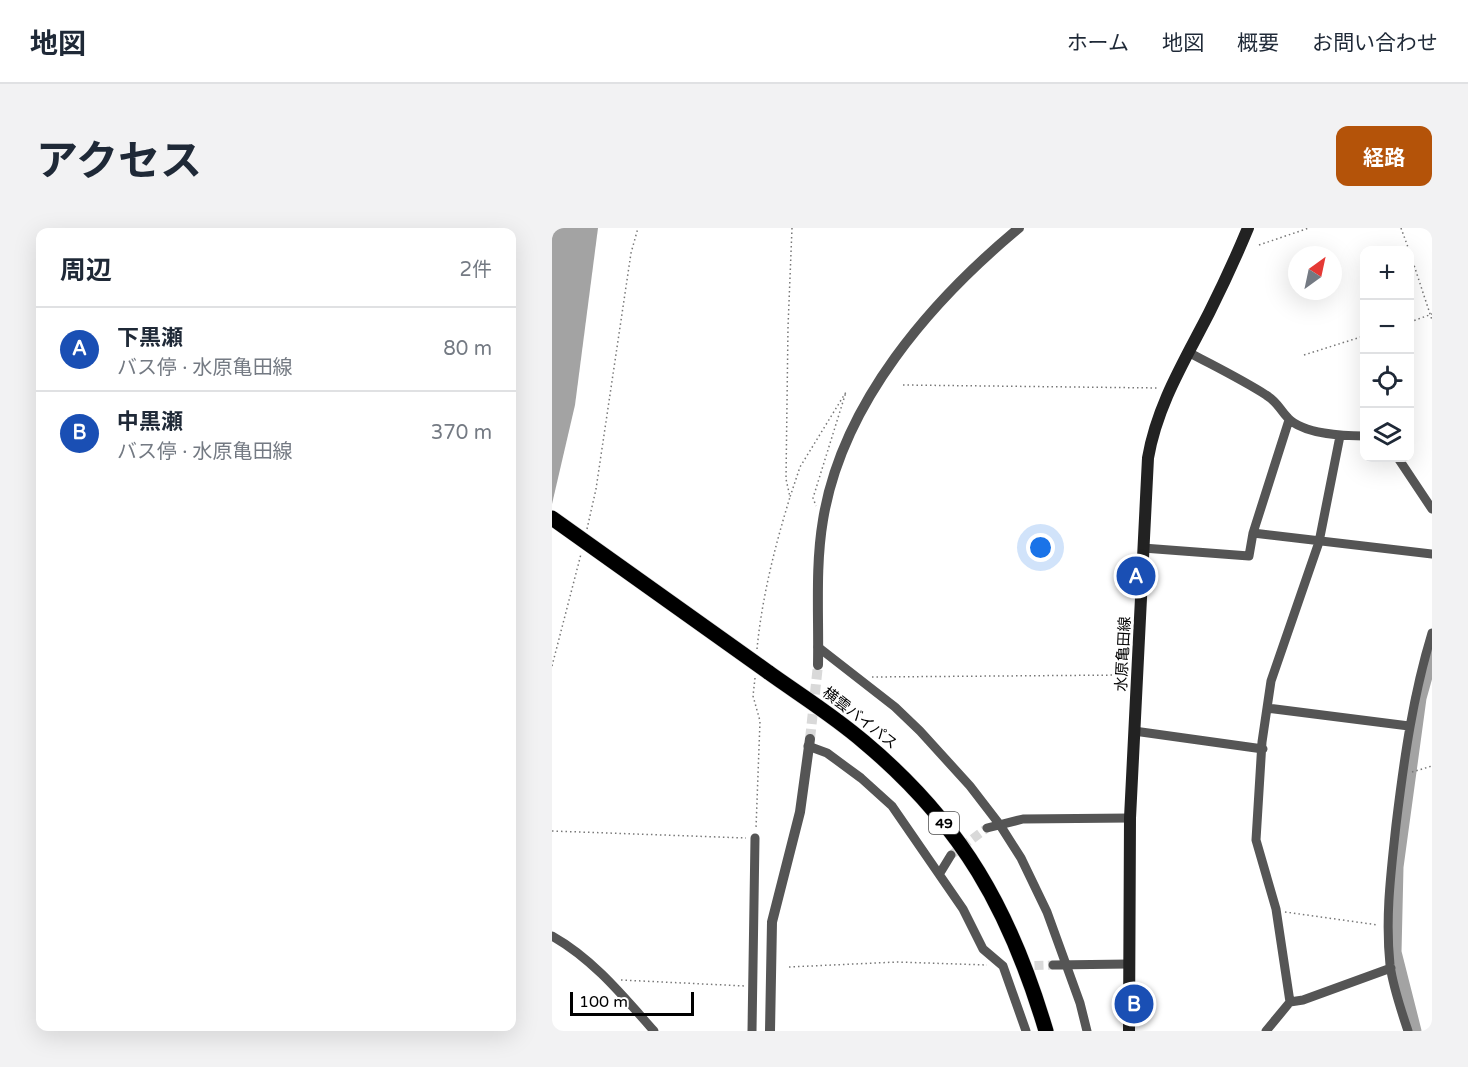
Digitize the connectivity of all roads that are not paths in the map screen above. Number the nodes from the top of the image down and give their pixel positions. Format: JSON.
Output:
{"nodes":[{"id":1,"x":1019,"y":228,"type":"edge"},
{"id":2,"x":1248,"y":228,"type":"edge"},
{"id":3,"x":1188,"y":352,"type":"junction"},
{"id":4,"x":1289,"y":420,"type":"junction"},
{"id":5,"x":1340,"y":436,"type":"junction"},
{"id":6,"x":1360,"y":436,"type":"edge"},
{"id":7,"x":1401,"y":462,"type":"edge"},
{"id":8,"x":1432,"y":509,"type":"edge"},
{"id":9,"x":552,"y":518,"type":"edge"},
{"id":10,"x":1253,"y":533,"type":"junction"},
{"id":11,"x":1319,"y":542,"type":"junction"},
{"id":12,"x":1143,"y":548,"type":"junction"},
{"id":13,"x":1432,"y":554,"type":"edge"},
{"id":14,"x":1432,"y":633,"type":"edge"},
{"id":15,"x":818,"y":647,"type":"junction"},
{"id":16,"x":818,"y":665,"type":"tunnel mouth"},
{"id":17,"x":1267,"y":708,"type":"junction"},
{"id":18,"x":1409,"y":726,"type":"junction"},
{"id":19,"x":1134,"y":731,"type":"junction"},
{"id":20,"x":809,"y":742,"type":"joint"},
{"id":21,"x":1263,"y":749,"type":"junction"},
{"id":22,"x":1130,"y":818,"type":"junction"},
{"id":23,"x":1000,"y":825,"type":"junction"},
{"id":24,"x":987,"y":828,"type":"tunnel mouth"},
{"id":25,"x":755,"y":838,"type":"road end"},
{"id":26,"x":951,"y":855,"type":"tunnel mouth"},
{"id":27,"x":940,"y":873,"type":"junction"},
{"id":28,"x":552,"y":936,"type":"edge"},
{"id":29,"x":1129,"y":964,"type":"junction"},
{"id":30,"x":1066,"y":965,"type":"junction"},
{"id":31,"x":1003,"y":966,"type":"junction"},
{"id":32,"x":1016,"y":966,"type":"tunnel mouth"},
{"id":33,"x":1053,"y":966,"type":"tunnel mouth"},
{"id":34,"x":1391,"y":968,"type":"junction"},
{"id":35,"x":1290,"y":1002,"type":"junction"},
{"id":36,"x":654,"y":1031,"type":"edge"},
{"id":37,"x":752,"y":1031,"type":"edge"},
{"id":38,"x":770,"y":1031,"type":"edge"},
{"id":39,"x":1026,"y":1031,"type":"edge"},
{"id":40,"x":1046,"y":1031,"type":"edge"},
{"id":41,"x":1087,"y":1031,"type":"edge"},
{"id":42,"x":1129,"y":1031,"type":"edge"},
{"id":43,"x":1266,"y":1031,"type":"edge"},
{"id":44,"x":1408,"y":1031,"type":"edge"}],
"edges":[{"from":1,"to":15,"type":"street"},
{"from":2,"to":3,"type":"main road","name":"水原亀田線"},
{"from":3,"to":4,"type":"street"},
{"from":3,"to":12,"type":"main road","name":"水原亀田線"},
{"from":4,"to":5,"type":"street"},
{"from":4,"to":10,"type":"street"},
{"from":5,"to":6,"type":"street"},
{"from":5,"to":11,"type":"street"},
{"from":7,"to":8,"type":"street"},
{"from":9,"to":40,"type":"highway","name":"横雲バイパス","number":"49","bridge":true},
{"from":10,"to":11,"type":"street"},
{"from":10,"to":12,"type":"street"},
{"from":11,"to":13,"type":"street"},
{"from":11,"to":17,"type":"street"},
{"from":12,"to":19,"type":"main road","name":"水原亀田線"},
{"from":14,"to":18,"type":"street"},
{"from":15,"to":16,"type":"street"},
{"from":15,"to":23,"type":"street"},
{"from":17,"to":18,"type":"street"},
{"from":17,"to":21,"type":"street"},
{"from":18,"to":34,"type":"street"},
{"from":19,"to":21,"type":"street"},
{"from":19,"to":22,"type":"main road","name":"水原亀田線"},
{"from":20,"to":27,"type":"street"},
{"from":20,"to":38,"type":"street"},
{"from":21,"to":35,"type":"street"},
{"from":22,"to":23,"type":"street"},
{"from":22,"to":29,"type":"main road","name":"水原亀田線"},
{"from":23,"to":24,"type":"street"},
{"from":23,"to":30,"type":"street"},
{"from":25,"to":37,"type":"street"},
{"from":26,"to":27,"type":"street"},
{"from":27,"to":31,"type":"street"},
{"from":28,"to":36,"type":"street"},
{"from":29,"to":30,"type":"street"},
{"from":29,"to":42,"type":"main road","name":"水原亀田線"},
{"from":30,"to":33,"type":"street"},
{"from":30,"to":41,"type":"street"},
{"from":31,"to":32,"type":"street"},
{"from":31,"to":39,"type":"street"},
{"from":34,"to":35,"type":"street"},
{"from":34,"to":44,"type":"street"},
{"from":35,"to":43,"type":"street"}]}
